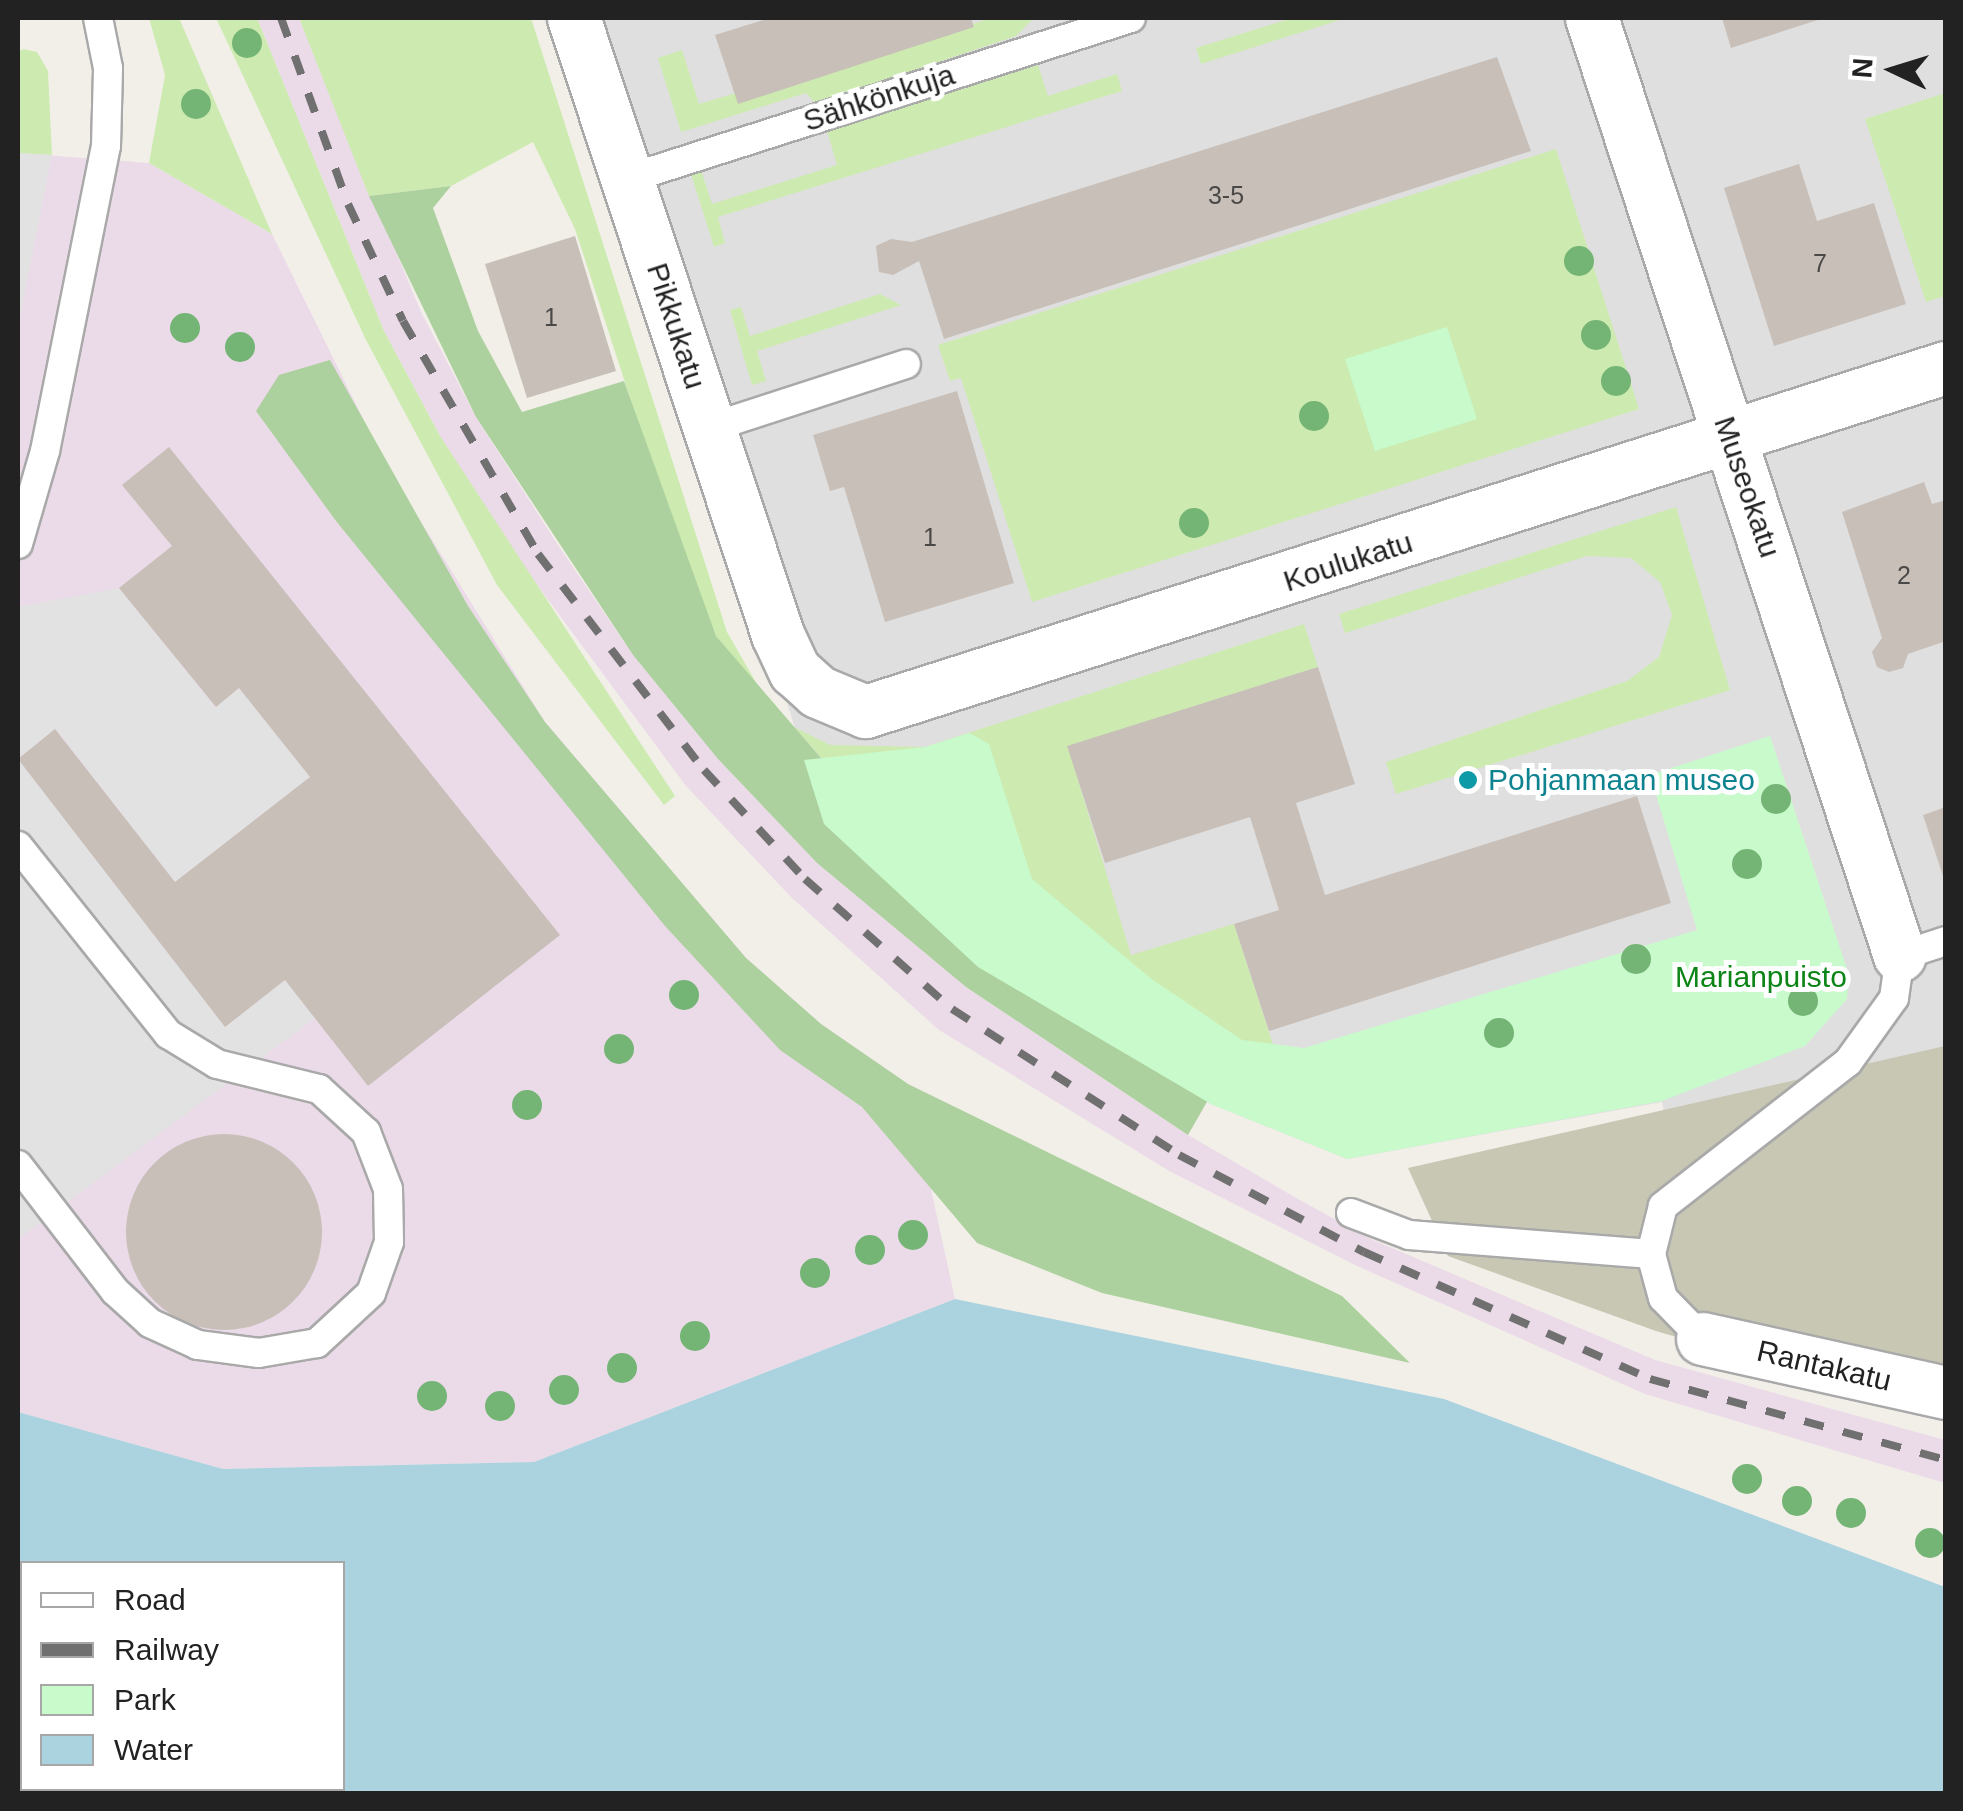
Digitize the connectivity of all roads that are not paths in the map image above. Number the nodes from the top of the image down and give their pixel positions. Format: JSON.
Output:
{"nodes":[{"id":1,"x":98,"y":18,"type":"edge"},
{"id":2,"x":574,"y":18,"type":"edge"},
{"id":3,"x":1131,"y":18,"type":"edge"},
{"id":4,"x":1592,"y":18,"type":"edge"},
{"id":5,"x":627,"y":179,"type":"junction"},
{"id":6,"x":906,"y":364,"type":"dead end"},
{"id":7,"x":1946,"y":368,"type":"edge"},
{"id":8,"x":709,"y":428,"type":"junction"},
{"id":9,"x":1730,"y":438,"type":"junction"},
{"id":10,"x":18,"y":544,"type":"edge"},
{"id":11,"x":778,"y":635,"type":"joint"},
{"id":12,"x":18,"y":846,"type":"edge"},
{"id":13,"x":1923,"y":949,"type":"edge"},
{"id":14,"x":18,"y":1166,"type":"edge"},
{"id":15,"x":1351,"y":1212,"type":"dead end"},
{"id":16,"x":1651,"y":1254,"type":"junction"},
{"id":17,"x":1703,"y":1339,"type":"joint"},
{"id":18,"x":1946,"y":1392,"type":"edge"}],
"edges":[{"from":1,"to":10,"type":"lane"},
{"from":2,"to":5,"type":"street","name":"Pikkukatu"},
{"from":3,"to":5,"type":"lane","name":"Sähkönkuja"},
{"from":4,"to":9,"type":"street","name":"Museokatu"},
{"from":5,"to":8,"type":"street","name":"Pikkukatu"},
{"from":6,"to":8,"type":"lane"},
{"from":7,"to":9,"type":"street","name":"Koulukatu"},
{"from":8,"to":11,"type":"street","name":"Pikkukatu"},
{"from":9,"to":11,"type":"street","name":"Koulukatu"},
{"from":9,"to":13,"type":"street","name":"Museokatu"},
{"from":12,"to":14,"type":"lane"},
{"from":13,"to":16,"type":"lane"},
{"from":15,"to":16,"type":"lane"},
{"from":16,"to":17,"type":"lane"},
{"from":17,"to":18,"type":"street","name":"Rantakatu"}]}
